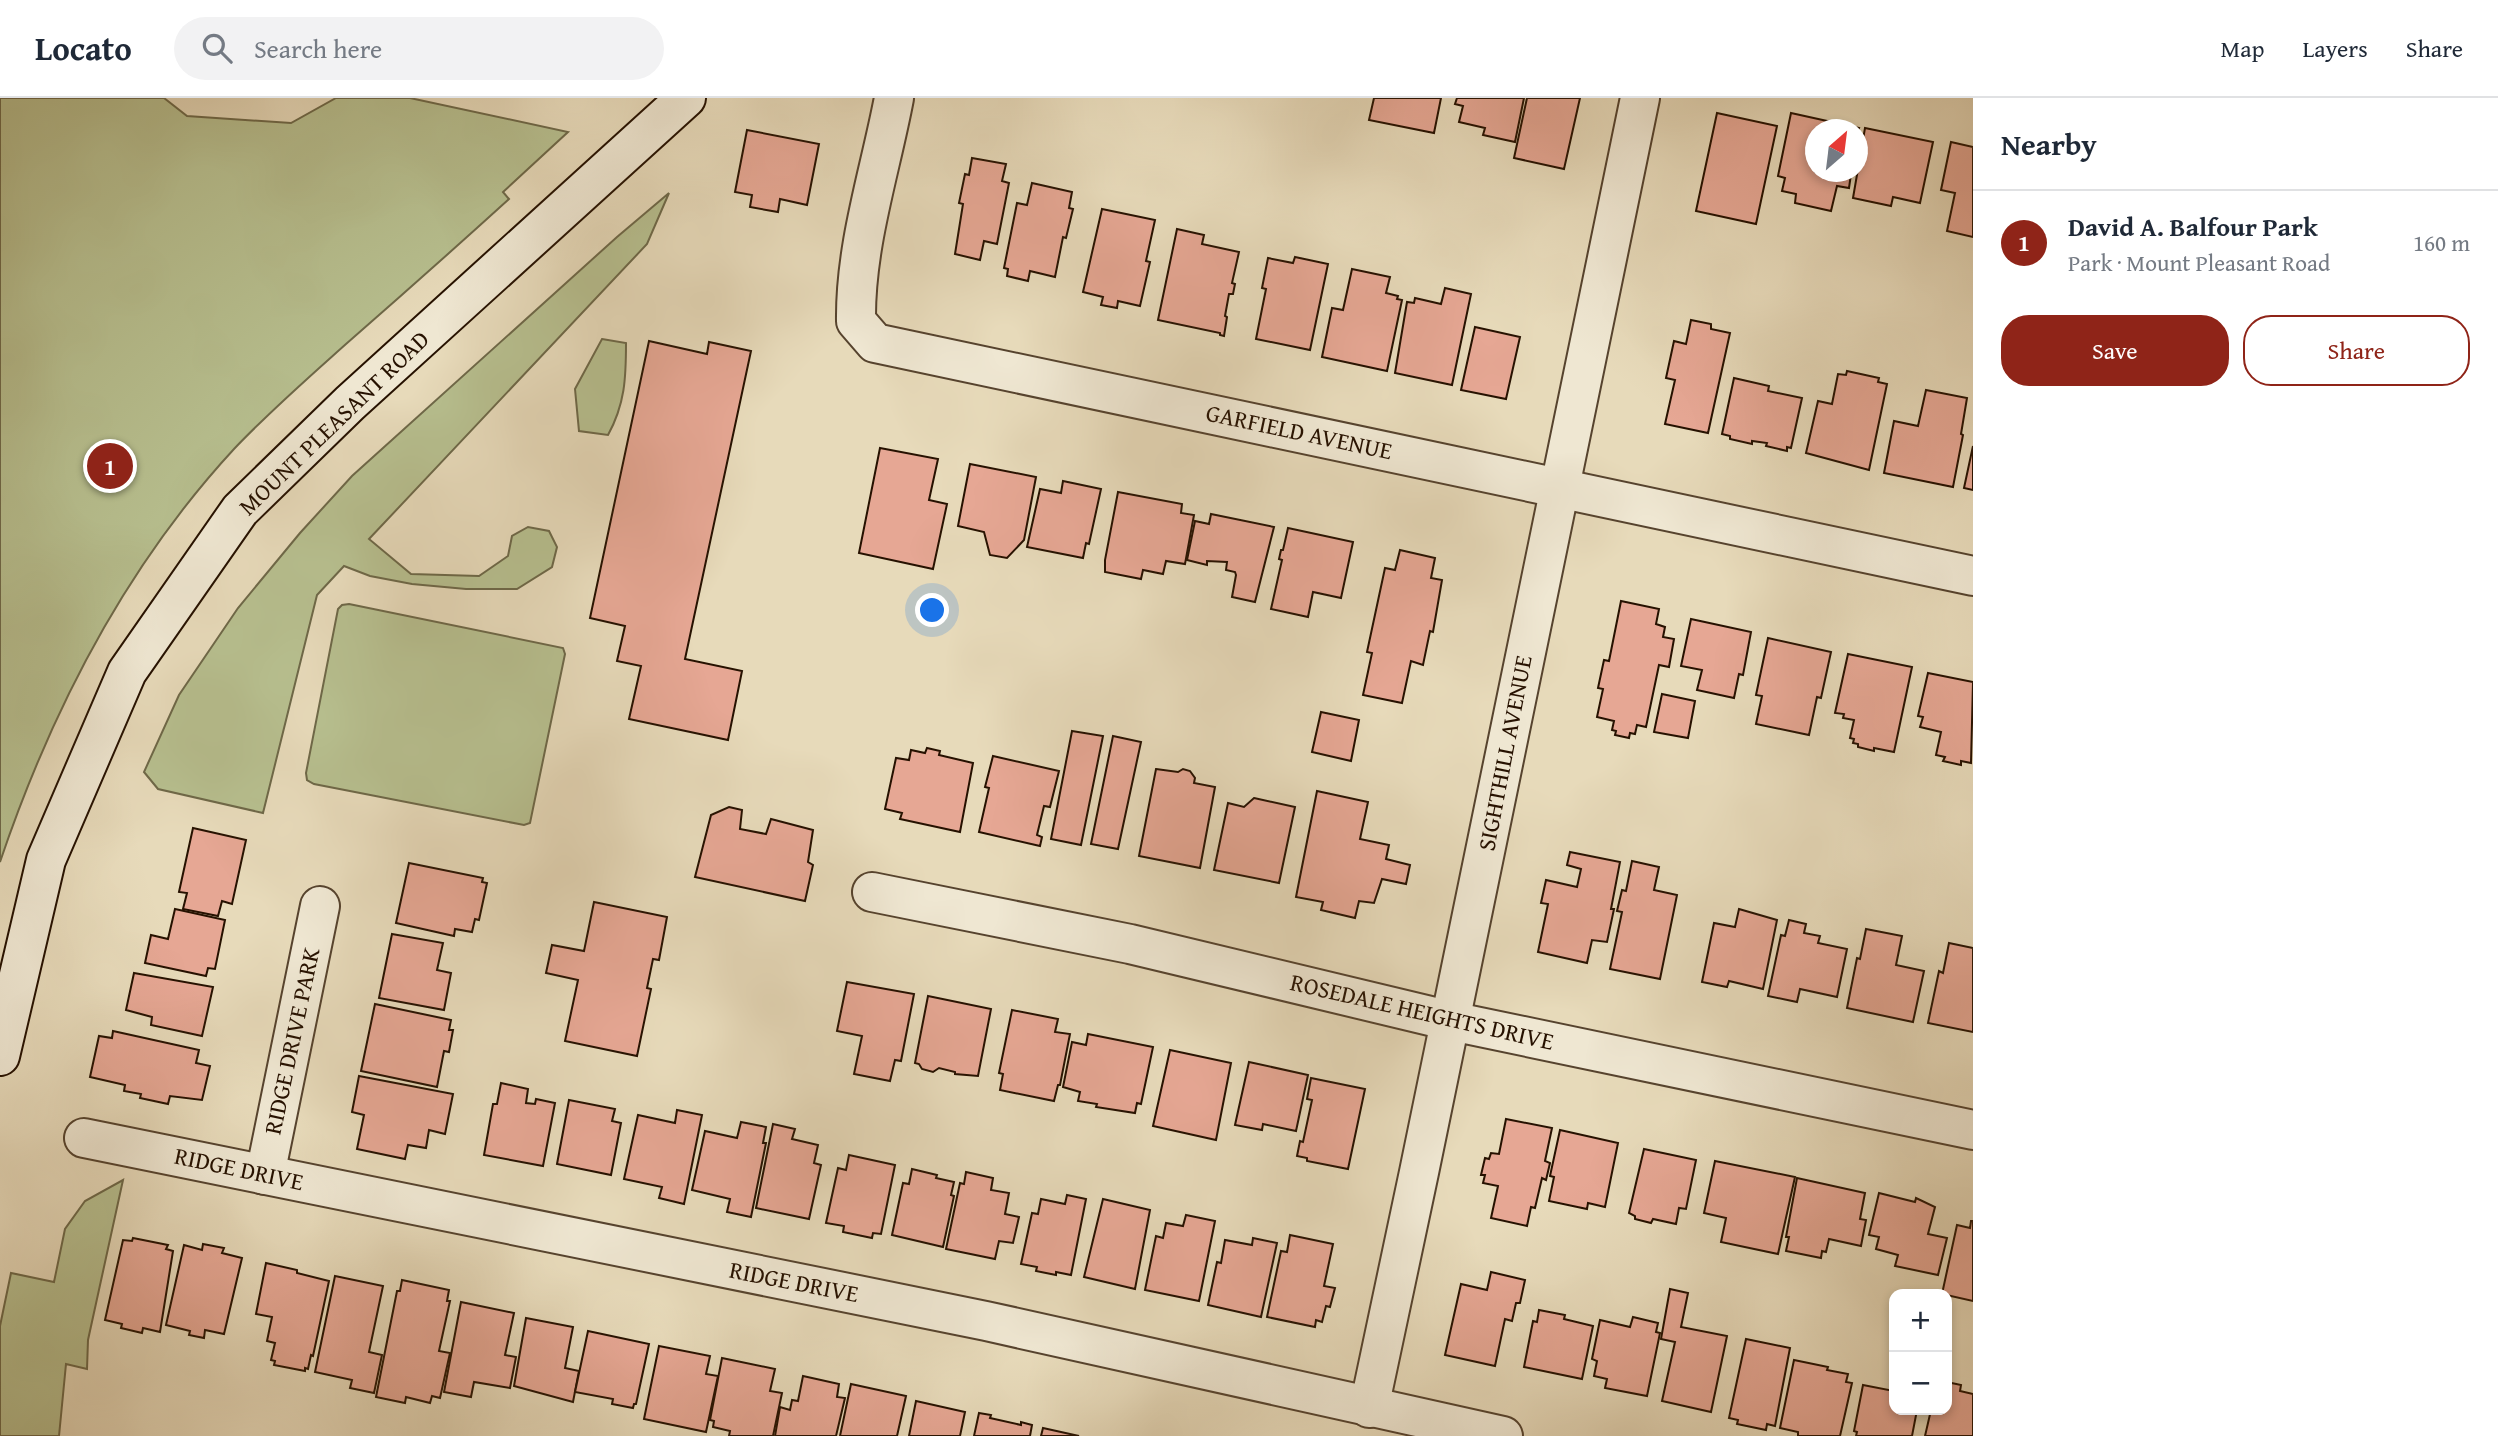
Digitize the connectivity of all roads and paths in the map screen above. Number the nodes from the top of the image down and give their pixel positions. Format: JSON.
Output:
{"nodes":[{"id":1,"x":686,"y":98,"type":"edge"},
{"id":2,"x":894,"y":98,"type":"edge"},
{"id":3,"x":1640,"y":98,"type":"edge"},
{"id":4,"x":1558,"y":486,"type":"junction"},
{"id":5,"x":1973,"y":576,"type":"edge"},
{"id":6,"x":872,"y":892,"type":"dead end"},
{"id":7,"x":320,"y":906,"type":"dead end"},
{"id":8,"x":1451,"y":1021,"type":"junction"},
{"id":9,"x":0,"y":1056,"type":"edge"},
{"id":10,"x":1973,"y":1130,"type":"edge"},
{"id":11,"x":85,"y":1138,"type":"dead end"},
{"id":12,"x":265,"y":1175,"type":"junction"},
{"id":13,"x":1369,"y":1408,"type":"junction"},
{"id":14,"x":1503,"y":1436,"type":"edge"}],
"edges":[{"from":1,"to":9,"type":"street","name":"MOUNT PLEASANT ROAD"},
{"from":2,"to":4,"type":"street","name":"GARFIELD AVENUE"},
{"from":3,"to":4,"type":"street","name":"SIGHTHILL AVENUE"},
{"from":4,"to":5,"type":"street","name":"GARFIELD AVENUE"},
{"from":4,"to":8,"type":"street","name":"SIGHTHILL AVENUE"},
{"from":6,"to":8,"type":"street","name":"ROSEDALE HEIGHTS DRIVE"},
{"from":7,"to":12,"type":"street","name":"RIDGE DRIVE PARK"},
{"from":8,"to":10,"type":"street","name":"ROSEDALE HEIGHTS DRIVE"},
{"from":8,"to":13,"type":"street","name":"SIGHTHILL AVENUE"},
{"from":11,"to":12,"type":"street","name":"RIDGE DRIVE"},
{"from":12,"to":13,"type":"street","name":"RIDGE DRIVE"},
{"from":13,"to":14,"type":"street","name":"RIDGE DRIVE"}]}
